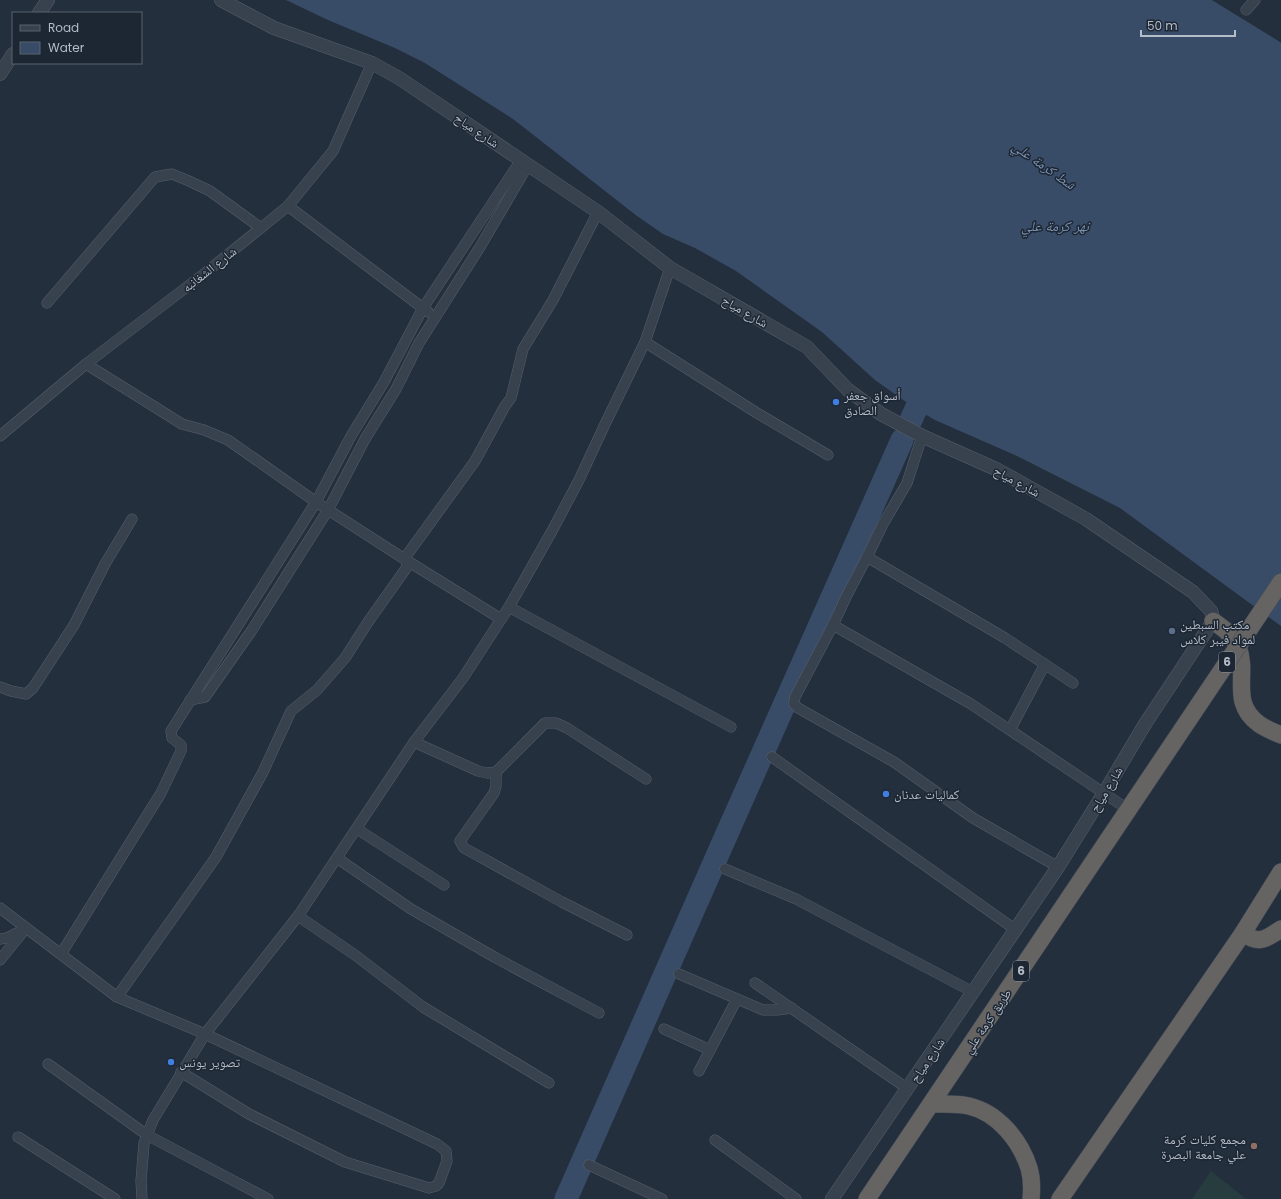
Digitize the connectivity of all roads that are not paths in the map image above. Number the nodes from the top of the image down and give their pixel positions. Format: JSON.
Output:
{"nodes":[{"id":1,"x":48,"y":0,"type":"edge"},
{"id":2,"x":221,"y":0,"type":"edge"},
{"id":3,"x":1255,"y":0,"type":"edge"},
{"id":4,"x":1246,"y":10,"type":"dead end"},
{"id":5,"x":40,"y":12,"type":"edge"},
{"id":6,"x":12,"y":56,"type":"edge"},
{"id":7,"x":372,"y":63,"type":"junction"},
{"id":8,"x":0,"y":74,"type":"edge"},
{"id":9,"x":524,"y":162,"type":"junction"},
{"id":10,"x":288,"y":206,"type":"junction"},
{"id":11,"x":598,"y":212,"type":"junction"},
{"id":12,"x":261,"y":228,"type":"junction"},
{"id":13,"x":670,"y":268,"type":"junction"},
{"id":14,"x":47,"y":303,"type":"dead end"},
{"id":15,"x":422,"y":308,"type":"junction"},
{"id":16,"x":436,"y":317,"type":"junction"},
{"id":17,"x":645,"y":342,"type":"junction"},
{"id":18,"x":86,"y":364,"type":"junction"},
{"id":19,"x":0,"y":436,"type":"edge"},
{"id":20,"x":922,"y":436,"type":"junction"},
{"id":21,"x":828,"y":454,"type":"dead end"},
{"id":22,"x":316,"y":502,"type":"junction"},
{"id":23,"x":328,"y":510,"type":"junction"},
{"id":24,"x":132,"y":519,"type":"dead end"},
{"id":25,"x":867,"y":557,"type":"junction"},
{"id":26,"x":406,"y":560,"type":"junction"},
{"id":27,"x":1281,"y":582,"type":"edge"},
{"id":28,"x":509,"y":607,"type":"junction"},
{"id":29,"x":502,"y":618,"type":"junction"},
{"id":30,"x":1213,"y":621,"type":"junction"},
{"id":31,"x":239,"y":623,"type":"junction"},
{"id":32,"x":834,"y":625,"type":"junction"},
{"id":33,"x":252,"y":630,"type":"junction"},
{"id":34,"x":1045,"y":664,"type":"junction"},
{"id":35,"x":1073,"y":683,"type":"dead end"},
{"id":36,"x":0,"y":687,"type":"edge"},
{"id":37,"x":190,"y":700,"type":"junction"},
{"id":38,"x":731,"y":727,"type":"dead end"},
{"id":39,"x":1010,"y":730,"type":"junction"},
{"id":40,"x":1281,"y":735,"type":"edge"},
{"id":41,"x":414,"y":742,"type":"junction"},
{"id":42,"x":772,"y":757,"type":"dead end"},
{"id":43,"x":496,"y":772,"type":"junction"},
{"id":44,"x":646,"y":779,"type":"dead end"},
{"id":45,"x":1104,"y":793,"type":"junction"},
{"id":46,"x":1129,"y":810,"type":"junction"},
{"id":47,"x":357,"y":829,"type":"junction"},
{"id":48,"x":337,"y":858,"type":"junction"},
{"id":49,"x":1058,"y":867,"type":"junction"},
{"id":50,"x":725,"y":868,"type":"dead end"},
{"id":51,"x":1281,"y":872,"type":"edge"},
{"id":52,"x":444,"y":885,"type":"dead end"},
{"id":53,"x":0,"y":908,"type":"edge"},
{"id":54,"x":298,"y":916,"type":"junction"},
{"id":55,"x":26,"y":928,"type":"junction"},
{"id":56,"x":1281,"y":929,"type":"edge"},
{"id":57,"x":1016,"y":930,"type":"junction"},
{"id":58,"x":1243,"y":933,"type":"junction"},
{"id":59,"x":627,"y":935,"type":"dead end"},
{"id":60,"x":0,"y":939,"type":"edge"},
{"id":61,"x":61,"y":954,"type":"junction"},
{"id":62,"x":0,"y":960,"type":"edge"},
{"id":63,"x":679,"y":974,"type":"dead end"},
{"id":64,"x":755,"y":983,"type":"dead end"},
{"id":65,"x":973,"y":992,"type":"junction"},
{"id":66,"x":117,"y":997,"type":"junction"},
{"id":67,"x":737,"y":999,"type":"junction"},
{"id":68,"x":792,"y":1008,"type":"junction"},
{"id":69,"x":599,"y":1013,"type":"dead end"},
{"id":70,"x":664,"y":1029,"type":"dead end"},
{"id":71,"x":205,"y":1034,"type":"junction"},
{"id":72,"x":710,"y":1050,"type":"junction"},
{"id":73,"x":48,"y":1064,"type":"dead end"},
{"id":74,"x":699,"y":1071,"type":"dead end"},
{"id":75,"x":181,"y":1072,"type":"junction"},
{"id":76,"x":549,"y":1083,"type":"dead end"},
{"id":77,"x":908,"y":1089,"type":"junction"},
{"id":78,"x":932,"y":1104,"type":"junction"},
{"id":79,"x":147,"y":1135,"type":"junction"},
{"id":80,"x":18,"y":1137,"type":"dead end"},
{"id":81,"x":715,"y":1140,"type":"dead end"},
{"id":82,"x":589,"y":1165,"type":"dead end"},
{"id":83,"x":115,"y":1199,"type":"edge"},
{"id":84,"x":142,"y":1199,"type":"edge"},
{"id":85,"x":268,"y":1199,"type":"edge"},
{"id":86,"x":662,"y":1199,"type":"edge"},
{"id":87,"x":796,"y":1199,"type":"edge"},
{"id":88,"x":832,"y":1199,"type":"edge"},
{"id":89,"x":867,"y":1199,"type":"edge"},
{"id":90,"x":1031,"y":1199,"type":"edge"},
{"id":91,"x":1060,"y":1199,"type":"edge"}],
"edges":[{"from":1,"to":5,"type":"street"},
{"from":2,"to":7,"type":"street","name":"شارع مياح"},
{"from":3,"to":4,"type":"street"},
{"from":6,"to":8,"type":"street"},
{"from":7,"to":9,"type":"street","name":"شارع مياح"},
{"from":7,"to":10,"type":"street","name":"شارع الشغانبه"},
{"from":9,"to":11,"type":"street","name":"شارع مياح"},
{"from":9,"to":15,"type":"street"},
{"from":9,"to":16,"type":"street"},
{"from":10,"to":12,"type":"street","name":"شارع الشغانبه"},
{"from":10,"to":15,"type":"street"},
{"from":11,"to":13,"type":"street","name":"شارع مياح"},
{"from":11,"to":26,"type":"street"},
{"from":12,"to":14,"type":"street"},
{"from":12,"to":18,"type":"street","name":"شارع الشغانبه"},
{"from":13,"to":17,"type":"street"},
{"from":13,"to":20,"type":"street","name":"شارع مياح"},
{"from":15,"to":16,"type":"street"},
{"from":15,"to":22,"type":"street"},
{"from":16,"to":23,"type":"street"},
{"from":17,"to":21,"type":"street"},
{"from":17,"to":28,"type":"street"},
{"from":18,"to":19,"type":"street","name":"شارع الشغانبه"},
{"from":18,"to":22,"type":"street"},
{"from":20,"to":25,"type":"street"},
{"from":20,"to":30,"type":"street","name":"شارع مياح"},
{"from":22,"to":23,"type":"street"},
{"from":22,"to":31,"type":"street"},
{"from":23,"to":26,"type":"street"},
{"from":23,"to":33,"type":"street"},
{"from":24,"to":36,"type":"street"},
{"from":25,"to":32,"type":"street"},
{"from":25,"to":34,"type":"street"},
{"from":26,"to":29,"type":"street"},
{"from":26,"to":66,"type":"street"},
{"from":27,"to":46,"type":"highway","name":"طريق كرمة علي","number":"6","bridge":true},
{"from":28,"to":29,"type":"street"},
{"from":28,"to":38,"type":"street"},
{"from":29,"to":41,"type":"street"},
{"from":30,"to":40,"type":"highway"},
{"from":30,"to":45,"type":"street","name":"شارع مياح"},
{"from":31,"to":33,"type":"street"},
{"from":31,"to":37,"type":"street"},
{"from":32,"to":39,"type":"street"},
{"from":32,"to":49,"type":"street"},
{"from":33,"to":37,"type":"street"},
{"from":34,"to":35,"type":"street"},
{"from":34,"to":39,"type":"street"},
{"from":37,"to":61,"type":"street"},
{"from":39,"to":45,"type":"street"},
{"from":41,"to":43,"type":"street"},
{"from":41,"to":47,"type":"street"},
{"from":42,"to":57,"type":"street"},
{"from":43,"to":44,"type":"street"},
{"from":43,"to":59,"type":"street"},
{"from":45,"to":46,"type":"street"},
{"from":45,"to":49,"type":"street","name":"شارع مياح"},
{"from":46,"to":78,"type":"highway","name":"طريق كرمة علي","number":"6"},
{"from":47,"to":48,"type":"street"},
{"from":47,"to":52,"type":"street"},
{"from":48,"to":54,"type":"street"},
{"from":48,"to":69,"type":"street"},
{"from":49,"to":57,"type":"street","name":"شارع مياح"},
{"from":50,"to":65,"type":"street"},
{"from":51,"to":58,"type":"highway"},
{"from":53,"to":55,"type":"street"},
{"from":54,"to":71,"type":"street"},
{"from":54,"to":76,"type":"street"},
{"from":55,"to":60,"type":"street"},
{"from":55,"to":61,"type":"street"},
{"from":55,"to":62,"type":"street"},
{"from":56,"to":58,"type":"highway"},
{"from":57,"to":65,"type":"street","name":"شارع مياح"},
{"from":58,"to":91,"type":"highway"},
{"from":61,"to":66,"type":"street"},
{"from":63,"to":67,"type":"street"},
{"from":64,"to":68,"type":"street"},
{"from":65,"to":77,"type":"street","name":"شارع مياح"},
{"from":66,"to":71,"type":"street"},
{"from":67,"to":68,"type":"street"},
{"from":67,"to":72,"type":"street"},
{"from":68,"to":77,"type":"street"},
{"from":70,"to":72,"type":"street"},
{"from":71,"to":75,"type":"street"},
{"from":71,"to":75,"type":"street"},
{"from":72,"to":74,"type":"street"},
{"from":73,"to":79,"type":"street"},
{"from":75,"to":79,"type":"street"},
{"from":77,"to":88,"type":"street","name":"شارع مياح"},
{"from":78,"to":89,"type":"highway","name":"طريق كرمة علي","number":"6"},
{"from":78,"to":90,"type":"highway"},
{"from":79,"to":84,"type":"street"},
{"from":79,"to":85,"type":"street"},
{"from":80,"to":83,"type":"street"},
{"from":81,"to":87,"type":"street"},
{"from":82,"to":86,"type":"street"}]}
